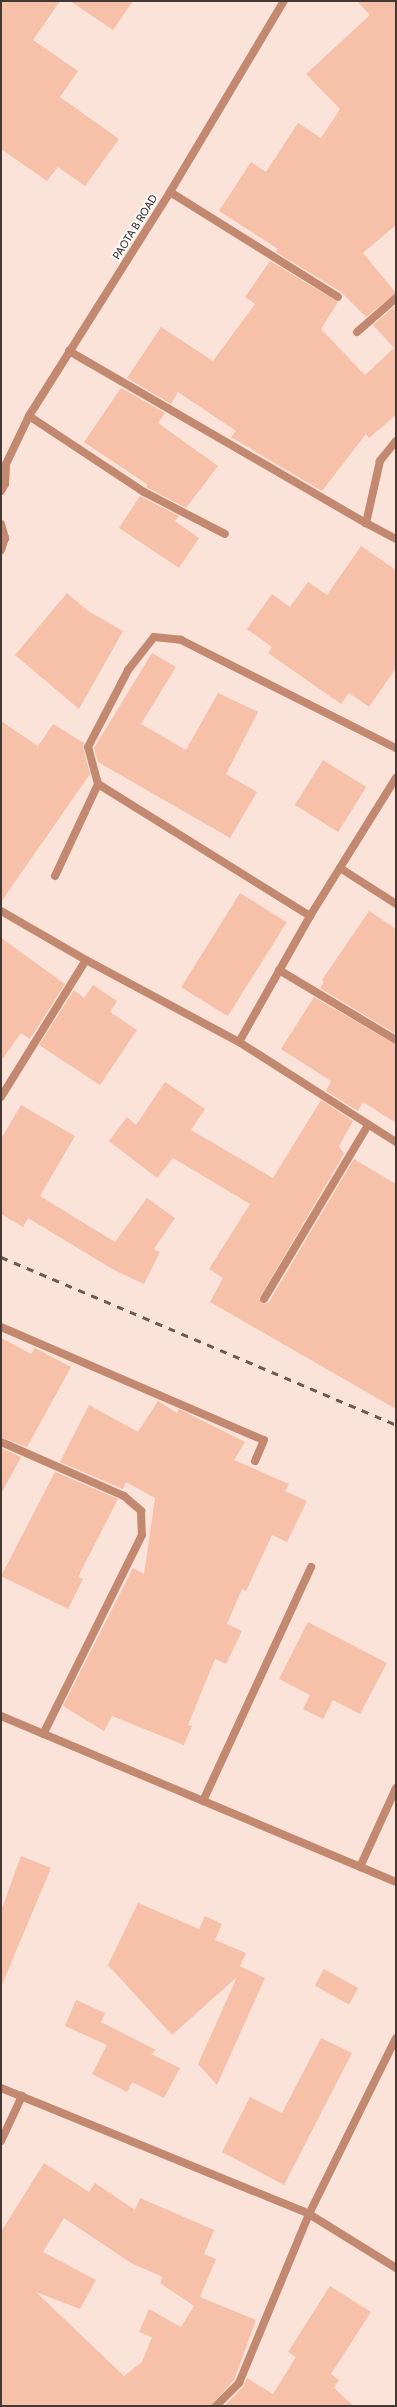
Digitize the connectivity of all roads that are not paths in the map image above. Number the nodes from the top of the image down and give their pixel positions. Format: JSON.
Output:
{"nodes":[{"id":1,"x":284,"y":1,"type":"edge"},
{"id":2,"x":170,"y":192,"type":"junction"},
{"id":3,"x":338,"y":297,"type":"dead end"},
{"id":4,"x":396,"y":298,"type":"edge"},
{"id":5,"x":357,"y":332,"type":"dead end"},
{"id":6,"x":69,"y":351,"type":"junction"},
{"id":7,"x":29,"y":416,"type":"junction"},
{"id":8,"x":396,"y":441,"type":"edge"},
{"id":9,"x":4,"y":466,"type":"edge"},
{"id":10,"x":1,"y":491,"type":"edge"},
{"id":11,"x":366,"y":522,"type":"junction"},
{"id":12,"x":1,"y":524,"type":"edge"},
{"id":13,"x":225,"y":534,"type":"dead end"},
{"id":14,"x":396,"y":539,"type":"edge"},
{"id":15,"x":1,"y":550,"type":"edge"},
{"id":16,"x":396,"y":748,"type":"edge"},
{"id":17,"x":396,"y":778,"type":"edge"},
{"id":18,"x":98,"y":784,"type":"junction"},
{"id":19,"x":340,"y":868,"type":"junction"},
{"id":20,"x":55,"y":876,"type":"dead end"},
{"id":21,"x":396,"y":904,"type":"edge"},
{"id":22,"x":1,"y":911,"type":"edge"},
{"id":23,"x":310,"y":916,"type":"junction"},
{"id":24,"x":86,"y":960,"type":"junction"},
{"id":25,"x":279,"y":970,"type":"junction"},
{"id":26,"x":396,"y":1040,"type":"edge"},
{"id":27,"x":239,"y":1042,"type":"junction"},
{"id":28,"x":1,"y":1098,"type":"edge"},
{"id":29,"x":368,"y":1125,"type":"junction"},
{"id":30,"x":396,"y":1142,"type":"edge"},
{"id":31,"x":264,"y":1299,"type":"dead end"},
{"id":32,"x":1,"y":1327,"type":"edge"},
{"id":33,"x":1,"y":1442,"type":"edge"},
{"id":34,"x":255,"y":1461,"type":"dead end"},
{"id":35,"x":311,"y":1567,"type":"dead end"},
{"id":36,"x":1,"y":1716,"type":"edge"},
{"id":37,"x":43,"y":1734,"type":"junction"},
{"id":38,"x":396,"y":1788,"type":"edge"},
{"id":39,"x":203,"y":1801,"type":"junction"},
{"id":40,"x":360,"y":1867,"type":"junction"},
{"id":41,"x":396,"y":1882,"type":"edge"},
{"id":42,"x":396,"y":2038,"type":"edge"},
{"id":43,"x":1,"y":2088,"type":"edge"},
{"id":44,"x":22,"y":2096,"type":"junction"},
{"id":45,"x":1,"y":2142,"type":"edge"},
{"id":46,"x":309,"y":2214,"type":"junction"},
{"id":47,"x":396,"y":2268,"type":"edge"},
{"id":48,"x":216,"y":2406,"type":"edge"}],
"edges":[{"from":1,"to":2,"type":"street","name":"PAOTA B ROAD"},
{"from":2,"to":3,"type":"street"},
{"from":2,"to":6,"type":"street","name":"PAOTA B ROAD"},
{"from":4,"to":5,"type":"street"},
{"from":6,"to":7,"type":"street","name":"PAOTA B ROAD"},
{"from":6,"to":11,"type":"street"},
{"from":7,"to":9,"type":"street","name":"PAOTA B ROAD"},
{"from":7,"to":13,"type":"street"},
{"from":8,"to":11,"type":"street"},
{"from":9,"to":10,"type":"street","name":"PAOTA B ROAD"},
{"from":11,"to":14,"type":"street"},
{"from":12,"to":15,"type":"street"},
{"from":16,"to":18,"type":"street"},
{"from":17,"to":19,"type":"street"},
{"from":18,"to":20,"type":"street"},
{"from":18,"to":23,"type":"street"},
{"from":19,"to":21,"type":"street"},
{"from":19,"to":23,"type":"street"},
{"from":22,"to":24,"type":"street"},
{"from":23,"to":25,"type":"street"},
{"from":24,"to":27,"type":"street"},
{"from":24,"to":28,"type":"street"},
{"from":25,"to":26,"type":"street"},
{"from":25,"to":27,"type":"street"},
{"from":27,"to":29,"type":"street"},
{"from":29,"to":30,"type":"street"},
{"from":29,"to":31,"type":"street"},
{"from":32,"to":34,"type":"street"},
{"from":33,"to":37,"type":"street"},
{"from":35,"to":39,"type":"street"},
{"from":36,"to":37,"type":"street"},
{"from":37,"to":39,"type":"street"},
{"from":38,"to":40,"type":"street"},
{"from":39,"to":40,"type":"street"},
{"from":40,"to":41,"type":"street"},
{"from":42,"to":46,"type":"street"},
{"from":43,"to":44,"type":"street"},
{"from":44,"to":45,"type":"street"},
{"from":44,"to":46,"type":"street"},
{"from":46,"to":47,"type":"street"},
{"from":46,"to":48,"type":"street"}]}
